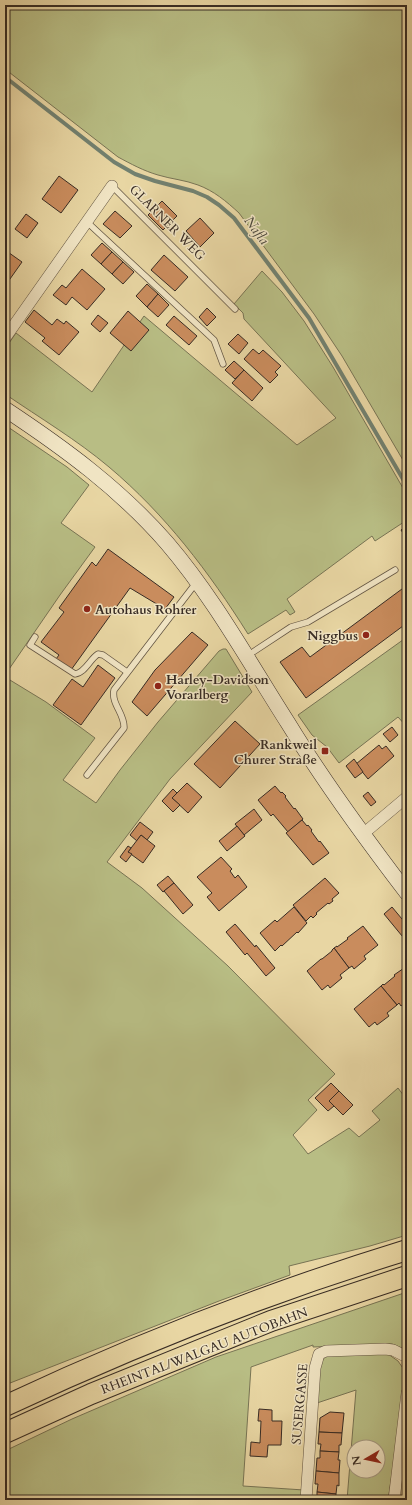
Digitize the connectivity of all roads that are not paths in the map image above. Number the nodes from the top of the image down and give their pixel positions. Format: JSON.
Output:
{"nodes":[{"id":1,"x":112,"y":186,"type":"joint"},
{"id":2,"x":87,"y":222,"type":"junction"},
{"id":3,"x":234,"y":310,"type":"dead end"},
{"id":4,"x":5,"y":338,"type":"edge"},
{"id":5,"x":223,"y":364,"type":"dead end"},
{"id":6,"x":5,"y":409,"type":"edge"},
{"id":7,"x":395,"y":570,"type":"dead end"},
{"id":8,"x":197,"y":580,"type":"junction"},
{"id":9,"x":35,"y":638,"type":"dead end"},
{"id":10,"x":246,"y":656,"type":"junction"},
{"id":11,"x":127,"y":672,"type":"junction"},
{"id":12,"x":87,"y":775,"type":"dead end"},
{"id":13,"x":407,"y":797,"type":"edge"},
{"id":14,"x":363,"y":834,"type":"junction"},
{"id":15,"x":407,"y":893,"type":"edge"},
{"id":16,"x":407,"y":1250,"type":"edge"},
{"id":17,"x":407,"y":1276,"type":"edge"},
{"id":18,"x":407,"y":1357,"type":"edge"},
{"id":19,"x":407,"y":1393,"type":"edge"},
{"id":20,"x":5,"y":1406,"type":"edge"},
{"id":21,"x":5,"y":1433,"type":"edge"},
{"id":22,"x":306,"y":1500,"type":"edge"},
{"id":23,"x":394,"y":1500,"type":"edge"}],
"edges":[{"from":1,"to":2,"type":"street","name":"GLARNER WEG"},
{"from":1,"to":3,"type":"lane","name":"GLARNER WEG"},
{"from":2,"to":4,"type":"street","name":"GLARNER WEG"},
{"from":2,"to":5,"type":"lane"},
{"from":6,"to":8,"type":"main road"},
{"from":7,"to":10,"type":"lane"},
{"from":8,"to":10,"type":"main road"},
{"from":8,"to":11,"type":"lane"},
{"from":9,"to":11,"type":"lane"},
{"from":10,"to":14,"type":"main road"},
{"from":11,"to":12,"type":"lane"},
{"from":13,"to":14,"type":"street"},
{"from":14,"to":15,"type":"main road"},
{"from":16,"to":20,"type":"highway","name":"RHEINTAL/WALGAU AUTOBAHN"},
{"from":17,"to":21,"type":"highway","name":"RHEINTAL/WALGAU AUTOBAHN"},
{"from":18,"to":22,"type":"street","name":"SUSERGASSE"},
{"from":19,"to":23,"type":"street"}]}
